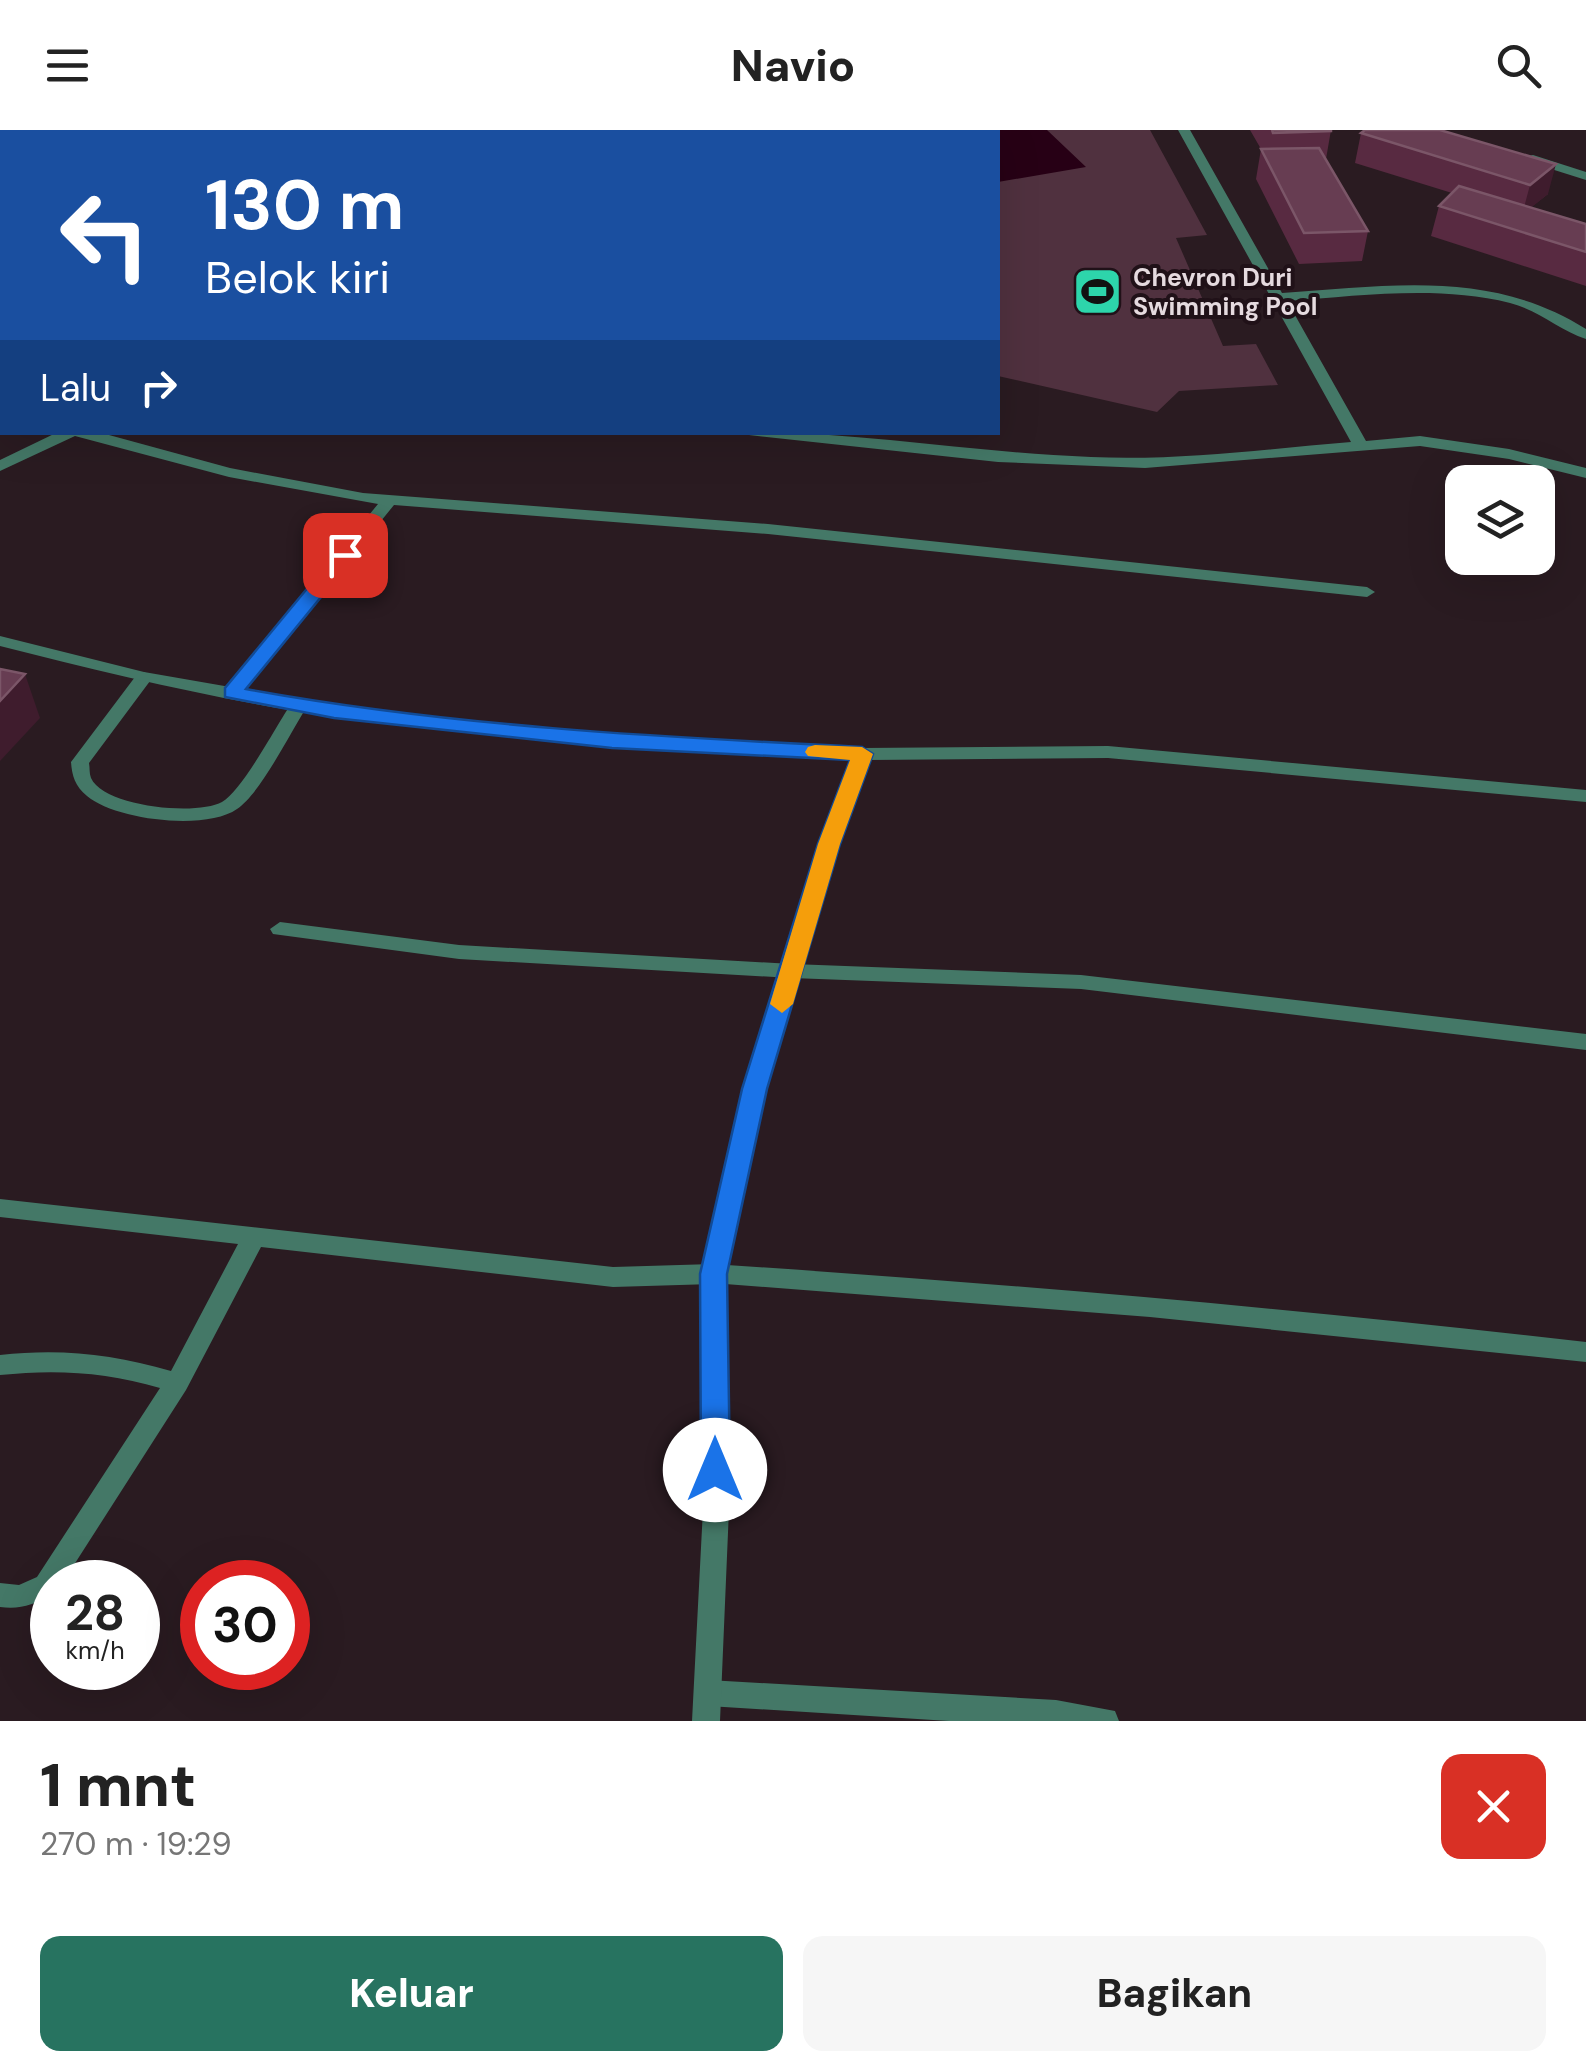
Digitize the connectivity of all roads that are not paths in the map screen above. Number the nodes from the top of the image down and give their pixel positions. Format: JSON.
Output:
{"nodes":[{"id":1,"x":1184,"y":130,"type":"edge"},
{"id":2,"x":1515,"y":154,"type":"edge"},
{"id":3,"x":1586,"y":176,"type":"edge"},
{"id":4,"x":1278,"y":297,"type":"junction"},
{"id":5,"x":1586,"y":335,"type":"edge"},
{"id":6,"x":65,"y":435,"type":"edge"},
{"id":7,"x":91,"y":435,"type":"edge"},
{"id":8,"x":783,"y":435,"type":"edge"},
{"id":9,"x":1360,"y":444,"type":"junction"},
{"id":10,"x":0,"y":466,"type":"edge"},
{"id":11,"x":1586,"y":474,"type":"edge"},
{"id":12,"x":390,"y":500,"type":"junction"},
{"id":13,"x":1367,"y":592,"type":"dead end"},
{"id":14,"x":0,"y":642,"type":"edge"},
{"id":15,"x":144,"y":677,"type":"junction"},
{"id":16,"x":232,"y":693,"type":"junction"},
{"id":17,"x":299,"y":705,"type":"junction"},
{"id":18,"x":862,"y":754,"type":"junction"},
{"id":19,"x":1586,"y":796,"type":"edge"},
{"id":20,"x":280,"y":929,"type":"dead end"},
{"id":21,"x":792,"y":971,"type":"junction"},
{"id":22,"x":1586,"y":1042,"type":"edge"},
{"id":23,"x":0,"y":1208,"type":"edge"},
{"id":24,"x":254,"y":1237,"type":"junction"},
{"id":25,"x":713,"y":1274,"type":"junction"},
{"id":26,"x":1586,"y":1352,"type":"edge"},
{"id":27,"x":0,"y":1365,"type":"edge"},
{"id":28,"x":177,"y":1383,"type":"junction"},
{"id":29,"x":0,"y":1595,"type":"edge"},
{"id":30,"x":707,"y":1707,"type":"edge"},
{"id":31,"x":1105,"y":1721,"type":"edge"}],
"edges":[{"from":1,"to":4,"type":"street"},
{"from":2,"to":3,"type":"street"},
{"from":4,"to":5,"type":"street"},
{"from":4,"to":9,"type":"street"},
{"from":6,"to":10,"type":"street"},
{"from":7,"to":12,"type":"street"},
{"from":8,"to":9,"type":"street"},
{"from":9,"to":11,"type":"street"},
{"from":12,"to":13,"type":"street"},
{"from":12,"to":16,"type":"street"},
{"from":14,"to":15,"type":"street"},
{"from":15,"to":16,"type":"street"},
{"from":15,"to":17,"type":"street"},
{"from":16,"to":17,"type":"street"},
{"from":17,"to":18,"type":"street"},
{"from":18,"to":19,"type":"street"},
{"from":18,"to":21,"type":"street"},
{"from":20,"to":21,"type":"street"},
{"from":21,"to":22,"type":"street"},
{"from":21,"to":25,"type":"street"},
{"from":23,"to":24,"type":"street"},
{"from":24,"to":25,"type":"street"},
{"from":24,"to":28,"type":"street"},
{"from":25,"to":26,"type":"street"},
{"from":25,"to":30,"type":"street"},
{"from":27,"to":28,"type":"street"},
{"from":28,"to":29,"type":"street"},
{"from":30,"to":31,"type":"street"}]}
